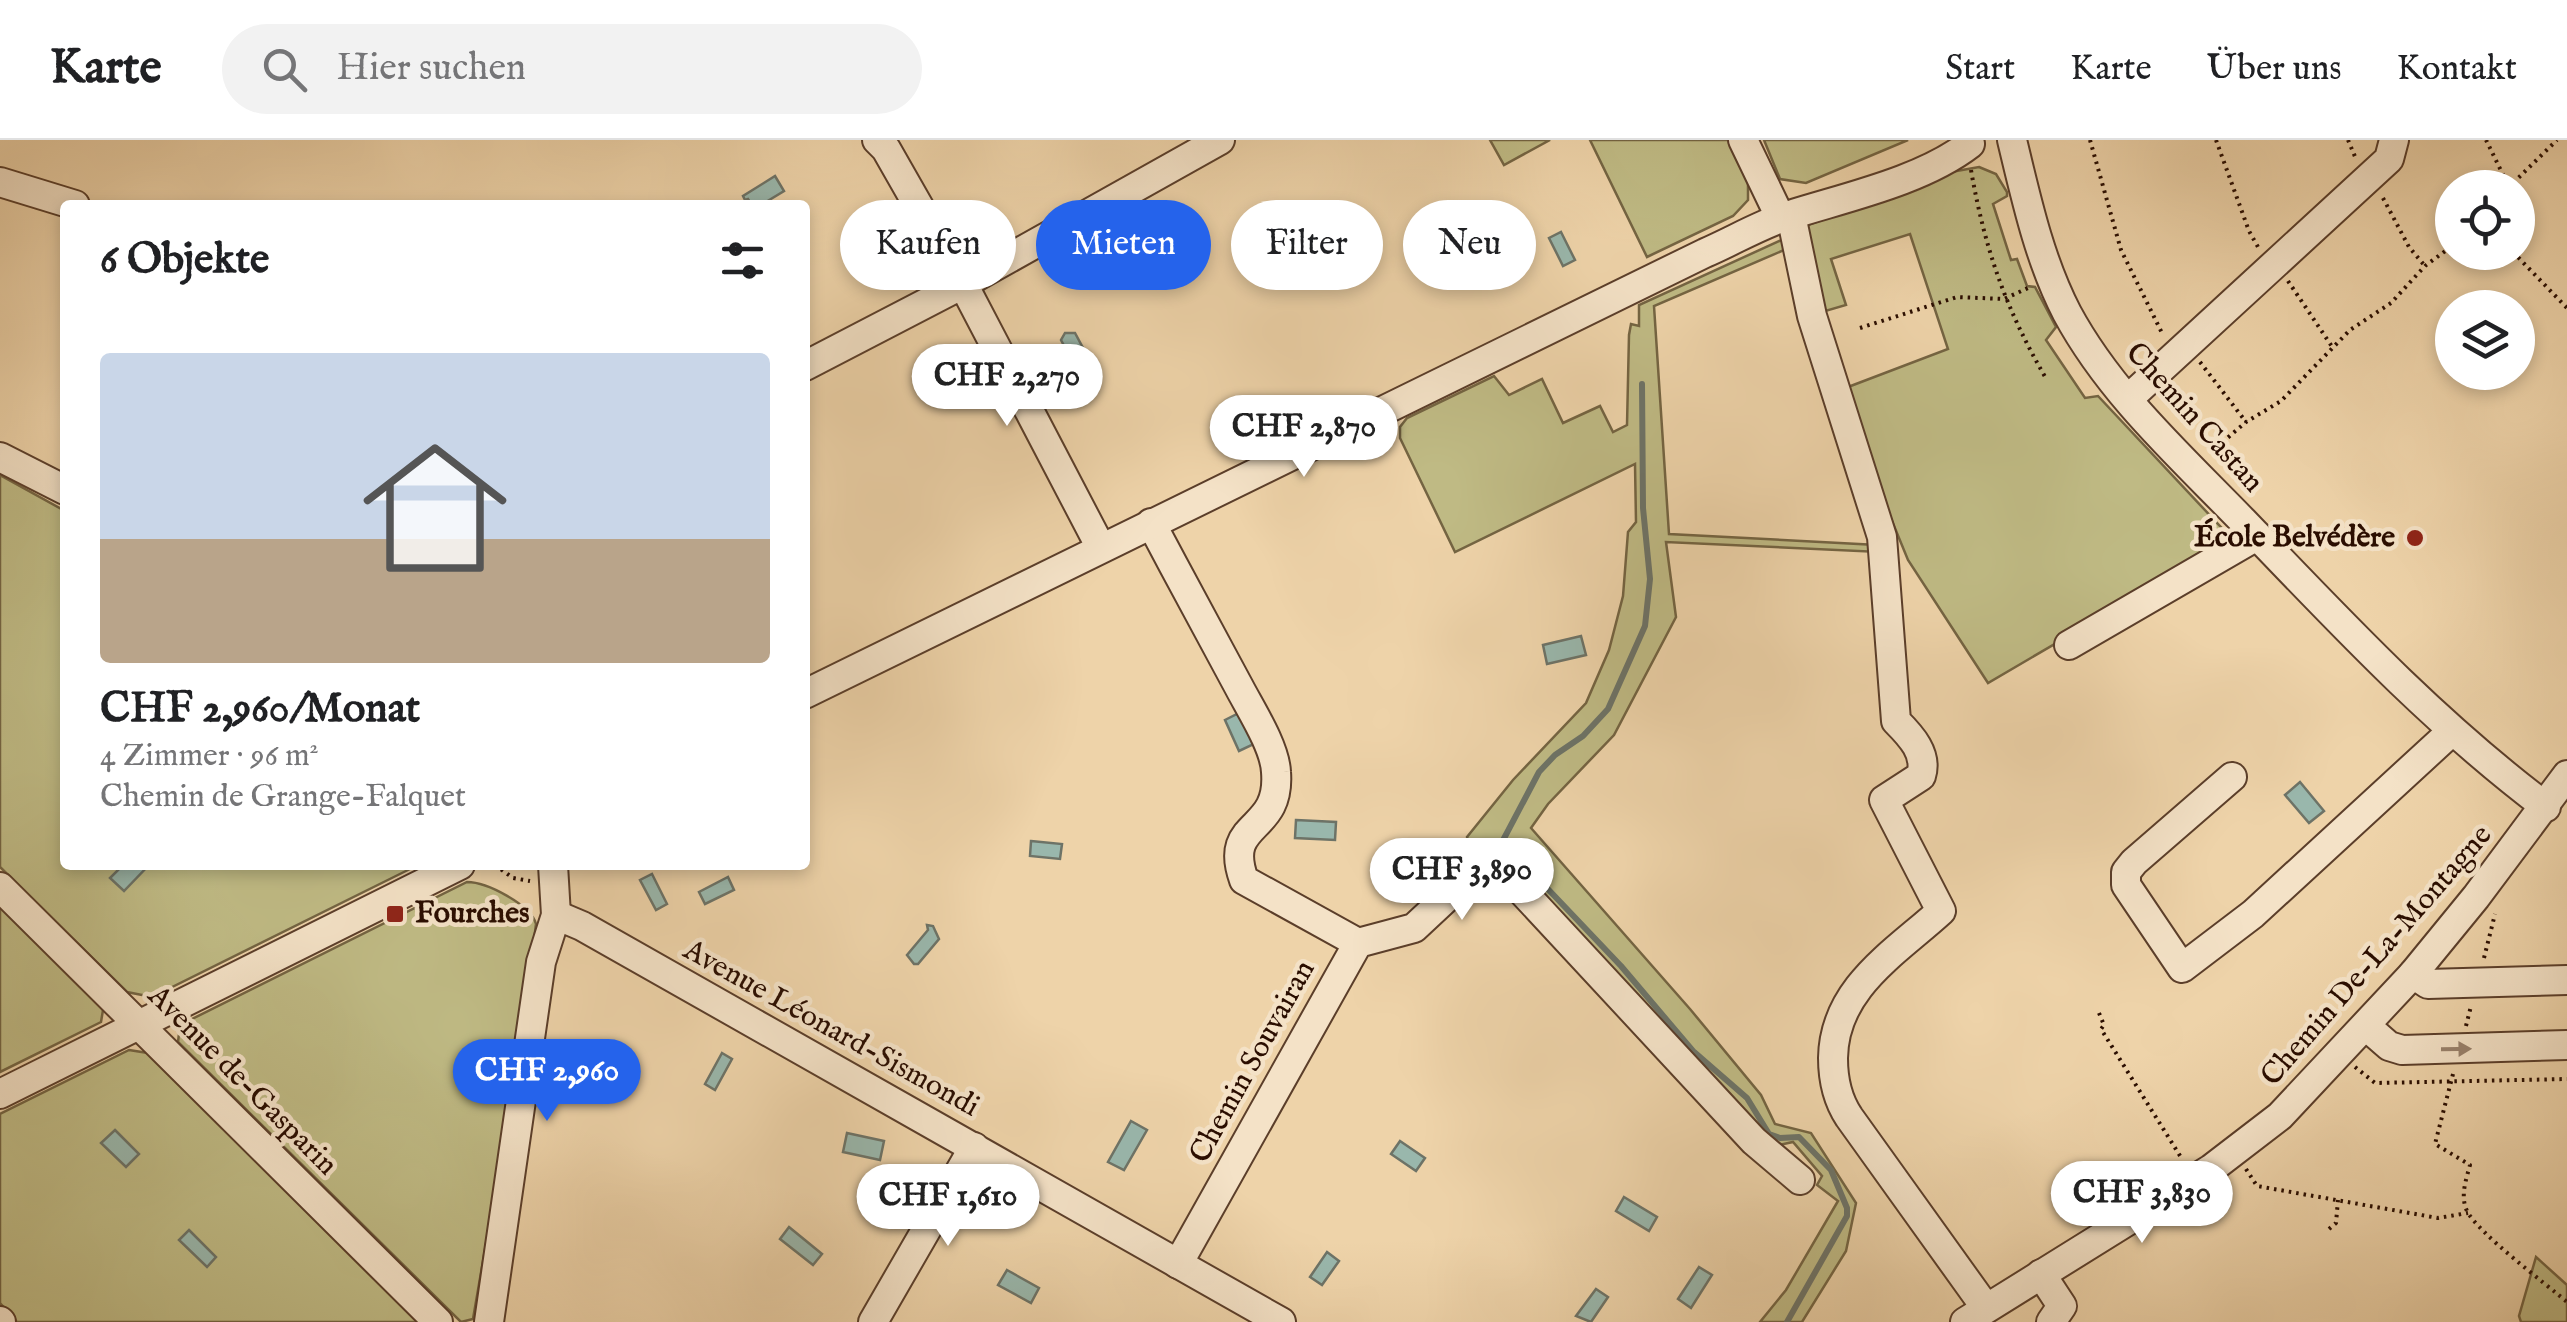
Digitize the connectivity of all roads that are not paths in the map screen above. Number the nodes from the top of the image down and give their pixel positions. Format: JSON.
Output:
{"nodes":[{"id":1,"x":877,"y":140,"type":"edge"},
{"id":2,"x":1220,"y":140,"type":"edge"},
{"id":3,"x":1743,"y":140,"type":"edge"},
{"id":4,"x":2012,"y":140,"type":"edge"},
{"id":5,"x":2394,"y":140,"type":"edge"},
{"id":6,"x":1977,"y":142,"type":"edge"},
{"id":7,"x":0,"y":182,"type":"edge"},
{"id":8,"x":60,"y":200,"type":"edge"},
{"id":9,"x":915,"y":200,"type":"edge"},
{"id":10,"x":1786,"y":217,"type":"junction"},
{"id":11,"x":1016,"y":254,"type":"edge"},
{"id":12,"x":951,"y":290,"type":"edge"},
{"id":13,"x":966,"y":290,"type":"edge"},
{"id":14,"x":810,"y":363,"type":"edge"},
{"id":15,"x":2128,"y":399,"type":"junction"},
{"id":16,"x":0,"y":457,"type":"edge"},
{"id":17,"x":60,"y":487,"type":"edge"},
{"id":18,"x":1152,"y":523,"type":"junction"},
{"id":19,"x":2257,"y":536,"type":"junction"},
{"id":20,"x":1101,"y":548,"type":"junction"},
{"id":21,"x":2069,"y":645,"type":"dead end"},
{"id":22,"x":810,"y":692,"type":"edge"},
{"id":23,"x":2451,"y":732,"type":"junction"},
{"id":24,"x":2567,"y":775,"type":"edge"},
{"id":25,"x":2232,"y":778,"type":"dead end"},
{"id":26,"x":2546,"y":807,"type":"junction"},
{"id":27,"x":450,"y":870,"type":"edge"},
{"id":28,"x":545,"y":873,"type":"edge"},
{"id":29,"x":0,"y":887,"type":"edge"},
{"id":30,"x":556,"y":915,"type":"junction"},
{"id":31,"x":1358,"y":943,"type":"junction"},
{"id":32,"x":2413,"y":974,"type":"junction"},
{"id":33,"x":2567,"y":980,"type":"edge"},
{"id":34,"x":140,"y":1024,"type":"junction"},
{"id":35,"x":2366,"y":1026,"type":"junction"},
{"id":36,"x":2567,"y":1045,"type":"edge"},
{"id":37,"x":0,"y":1094,"type":"edge"},
{"id":38,"x":974,"y":1147,"type":"junction"},
{"id":39,"x":1800,"y":1180,"type":"dead end"},
{"id":40,"x":1178,"y":1264,"type":"junction"},
{"id":41,"x":2041,"y":1274,"type":"junction"},
{"id":42,"x":1990,"y":1313,"type":"edge"},
{"id":43,"x":438,"y":1322,"type":"edge"},
{"id":44,"x":489,"y":1322,"type":"edge"},
{"id":45,"x":873,"y":1322,"type":"edge"},
{"id":46,"x":1281,"y":1322,"type":"edge"},
{"id":47,"x":2051,"y":1322,"type":"edge"}],
"edges":[{"from":1,"to":9,"type":"street"},
{"from":2,"to":11,"type":"street"},
{"from":3,"to":10,"type":"street"},
{"from":4,"to":15,"type":"street","name":"Chemin Castan"},
{"from":5,"to":15,"type":"street"},
{"from":6,"to":10,"type":"street"},
{"from":7,"to":8,"type":"street"},
{"from":10,"to":18,"type":"street"},
{"from":10,"to":42,"type":"street"},
{"from":12,"to":14,"type":"street"},
{"from":13,"to":20,"type":"street"},
{"from":15,"to":19,"type":"street","name":"Chemin Castan"},
{"from":16,"to":17,"type":"street"},
{"from":18,"to":20,"type":"street"},
{"from":18,"to":31,"type":"street"},
{"from":19,"to":21,"type":"street"},
{"from":19,"to":23,"type":"street","name":"Chemin Castan"},
{"from":20,"to":22,"type":"street"},
{"from":23,"to":25,"type":"street"},
{"from":23,"to":26,"type":"street","name":"Chemin Castan"},
{"from":24,"to":26,"type":"street","name":"Chemin De-La-Montagne"},
{"from":26,"to":32,"type":"street","name":"Chemin De-La-Montagne"},
{"from":27,"to":34,"type":"street"},
{"from":28,"to":30,"type":"street"},
{"from":29,"to":34,"type":"street","name":"Avenue de-Gasparin"},
{"from":30,"to":38,"type":"street","name":"Avenue Léonard-Sismondi"},
{"from":30,"to":44,"type":"street"},
{"from":31,"to":39,"type":"street","name":"Chemin Souvairan"},
{"from":31,"to":40,"type":"street","name":"Chemin Souvairan"},
{"from":32,"to":33,"type":"street"},
{"from":32,"to":35,"type":"street","name":"Chemin De-La-Montagne"},
{"from":34,"to":37,"type":"street"},
{"from":34,"to":43,"type":"street","name":"Avenue de-Gasparin"},
{"from":35,"to":36,"type":"street","one_way":true},
{"from":35,"to":41,"type":"street","name":"Chemin De-La-Montagne"},
{"from":38,"to":40,"type":"street","name":"Avenue Léonard-Sismondi"},
{"from":38,"to":45,"type":"street"},
{"from":40,"to":46,"type":"street","name":"Avenue Léonard-Sismondi"},
{"from":41,"to":42,"type":"street","name":"Chemin De-La-Montagne"},
{"from":41,"to":47,"type":"street"}]}
